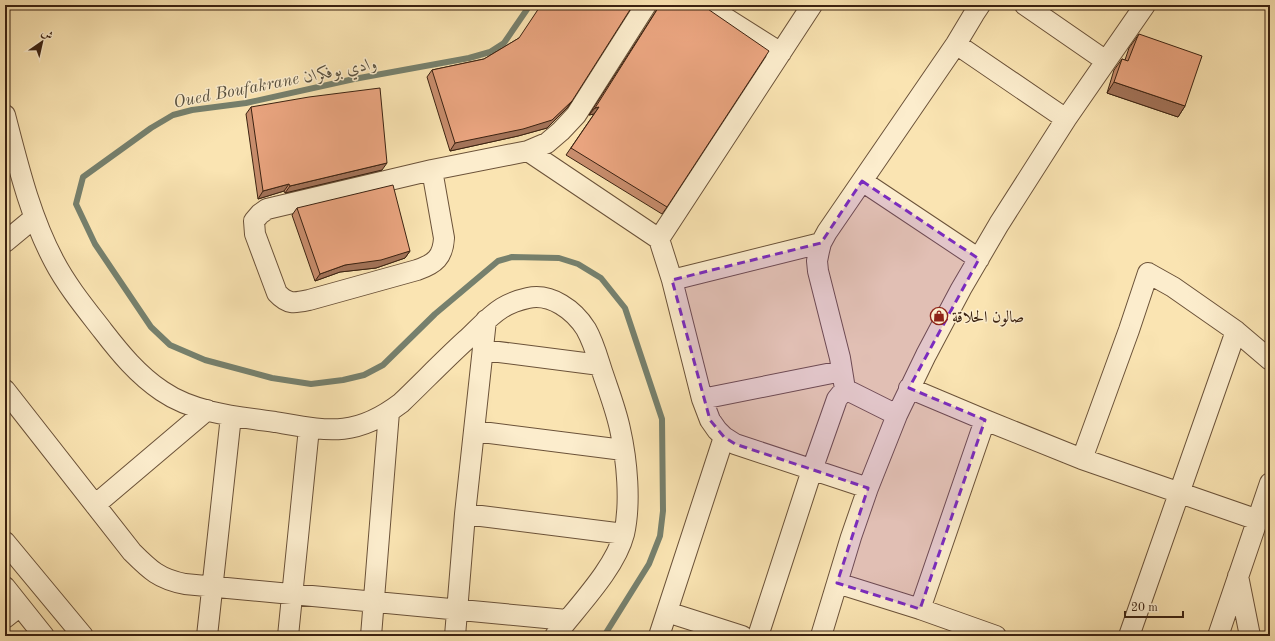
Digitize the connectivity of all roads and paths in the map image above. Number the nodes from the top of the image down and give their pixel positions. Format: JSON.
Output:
{"nodes":[{"id":1,"x":646,"y":5,"type":"edge"},
{"id":2,"x":705,"y":5,"type":"edge"},
{"id":3,"x":812,"y":5,"type":"edge"},
{"id":4,"x":1025,"y":5,"type":"edge"},
{"id":5,"x":1145,"y":5,"type":"edge"},
{"id":6,"x":976,"y":8,"type":"edge"},
{"id":7,"x":956,"y":44,"type":"junction"},
{"id":8,"x":780,"y":53,"type":"junction"},
{"id":9,"x":1106,"y":60,"type":"junction"},
{"id":10,"x":5,"y":115,"type":"edge"},
{"id":11,"x":1066,"y":119,"type":"junction"},
{"id":12,"x":528,"y":151,"type":"junction"},
{"id":13,"x":432,"y":170,"type":"junction"},
{"id":14,"x":862,"y":181,"type":"junction"},
{"id":15,"x":34,"y":218,"type":"junction"},
{"id":16,"x":659,"y":239,"type":"junction"},
{"id":17,"x":5,"y":242,"type":"edge"},
{"id":18,"x":821,"y":243,"type":"junction"},
{"id":19,"x":979,"y":259,"type":"junction"},
{"id":20,"x":672,"y":280,"type":"junction"},
{"id":21,"x":486,"y":320,"type":"junction"},
{"id":22,"x":1236,"y":331,"type":"junction"},
{"id":23,"x":483,"y":350,"type":"junction"},
{"id":24,"x":1270,"y":360,"type":"edge"},
{"id":25,"x":600,"y":365,"type":"junction"},
{"id":26,"x":844,"y":380,"type":"junction"},
{"id":27,"x":910,"y":388,"type":"junction"},
{"id":28,"x":5,"y":390,"type":"edge"},
{"id":29,"x":702,"y":399,"type":"junction"},
{"id":30,"x":207,"y":410,"type":"junction"},
{"id":31,"x":389,"y":412,"type":"junction"},
{"id":32,"x":897,"y":415,"type":"junction"},
{"id":33,"x":231,"y":416,"type":"junction"},
{"id":34,"x":985,"y":420,"type":"junction"},
{"id":35,"x":309,"y":428,"type":"junction"},
{"id":36,"x":474,"y":431,"type":"junction"},
{"id":37,"x":724,"y":437,"type":"junction"},
{"id":38,"x":623,"y":450,"type":"junction"},
{"id":39,"x":1082,"y":459,"type":"junction"},
{"id":40,"x":812,"y":470,"type":"junction"},
{"id":41,"x":1270,"y":483,"type":"edge"},
{"id":42,"x":868,"y":488,"type":"junction"},
{"id":43,"x":1179,"y":493,"type":"junction"},
{"id":44,"x":95,"y":505,"type":"junction"},
{"id":45,"x":465,"y":514,"type":"junction"},
{"id":46,"x":1258,"y":520,"type":"junction"},
{"id":47,"x":624,"y":534,"type":"junction"},
{"id":48,"x":5,"y":542,"type":"edge"},
{"id":49,"x":1238,"y":576,"type":"junction"},
{"id":50,"x":837,"y":583,"type":"junction"},
{"id":51,"x":5,"y":587,"type":"edge"},
{"id":52,"x":213,"y":587,"type":"junction"},
{"id":53,"x":292,"y":595,"type":"junction"},
{"id":54,"x":374,"y":602,"type":"junction"},
{"id":55,"x":457,"y":609,"type":"junction"},
{"id":56,"x":920,"y":610,"type":"junction"},
{"id":57,"x":13,"y":612,"type":"edge"},
{"id":58,"x":667,"y":612,"type":"junction"},
{"id":59,"x":567,"y":620,"type":"junction"},
{"id":60,"x":44,"y":636,"type":"edge"},
{"id":61,"x":83,"y":636,"type":"edge"},
{"id":62,"x":207,"y":636,"type":"edge"},
{"id":63,"x":288,"y":636,"type":"edge"},
{"id":64,"x":371,"y":636,"type":"edge"},
{"id":65,"x":455,"y":636,"type":"edge"},
{"id":66,"x":555,"y":636,"type":"edge"},
{"id":67,"x":659,"y":636,"type":"edge"},
{"id":68,"x":742,"y":636,"type":"edge"},
{"id":69,"x":758,"y":636,"type":"edge"},
{"id":70,"x":821,"y":636,"type":"edge"},
{"id":71,"x":996,"y":636,"type":"edge"},
{"id":72,"x":1129,"y":636,"type":"edge"},
{"id":73,"x":1218,"y":636,"type":"edge"},
{"id":74,"x":1250,"y":636,"type":"edge"}],
"edges":[{"from":1,"to":12,"type":"street"},
{"from":2,"to":8,"type":"street"},
{"from":3,"to":8,"type":"street"},
{"from":4,"to":9,"type":"street"},
{"from":5,"to":9,"type":"street"},
{"from":6,"to":7,"type":"street"},
{"from":7,"to":11,"type":"street"},
{"from":7,"to":14,"type":"street"},
{"from":8,"to":16,"type":"street"},
{"from":9,"to":11,"type":"street"},
{"from":10,"to":15,"type":"street"},
{"from":11,"to":19,"type":"street"},
{"from":12,"to":13,"type":"street"},
{"from":12,"to":16,"type":"street"},
{"from":13,"to":13,"type":"street"},
{"from":14,"to":18,"type":"street"},
{"from":14,"to":19,"type":"street"},
{"from":15,"to":17,"type":"street"},
{"from":15,"to":30,"type":"street"},
{"from":16,"to":20,"type":"street"},
{"from":18,"to":20,"type":"street"},
{"from":18,"to":26,"type":"street"},
{"from":19,"to":27,"type":"street"},
{"from":20,"to":29,"type":"street"},
{"from":21,"to":23,"type":"street"},
{"from":21,"to":25,"type":"street"},
{"from":21,"to":31,"type":"street"},
{"from":22,"to":24,"type":"street"},
{"from":22,"to":39,"type":"street"},
{"from":22,"to":43,"type":"street"},
{"from":23,"to":25,"type":"street"},
{"from":23,"to":36,"type":"street"},
{"from":25,"to":38,"type":"street"},
{"from":26,"to":29,"type":"street"},
{"from":26,"to":32,"type":"street"},
{"from":26,"to":40,"type":"street"},
{"from":27,"to":32,"type":"street"},
{"from":27,"to":34,"type":"street"},
{"from":28,"to":44,"type":"street"},
{"from":29,"to":37,"type":"street"},
{"from":30,"to":33,"type":"street"},
{"from":30,"to":44,"type":"street"},
{"from":31,"to":35,"type":"street"},
{"from":31,"to":54,"type":"street"},
{"from":32,"to":42,"type":"street"},
{"from":33,"to":35,"type":"street"},
{"from":33,"to":52,"type":"street"},
{"from":34,"to":39,"type":"street"},
{"from":34,"to":56,"type":"street"},
{"from":35,"to":53,"type":"street"},
{"from":36,"to":38,"type":"street"},
{"from":36,"to":45,"type":"street"},
{"from":37,"to":40,"type":"street"},
{"from":37,"to":58,"type":"street"},
{"from":38,"to":47,"type":"street"},
{"from":39,"to":43,"type":"street"},
{"from":40,"to":42,"type":"street"},
{"from":40,"to":69,"type":"street"},
{"from":41,"to":46,"type":"street"},
{"from":42,"to":50,"type":"street"},
{"from":43,"to":46,"type":"street"},
{"from":43,"to":72,"type":"street"},
{"from":44,"to":52,"type":"street"},
{"from":45,"to":47,"type":"street"},
{"from":45,"to":55,"type":"street"},
{"from":46,"to":49,"type":"street"},
{"from":47,"to":59,"type":"street"},
{"from":48,"to":61,"type":"street"},
{"from":49,"to":73,"type":"street"},
{"from":49,"to":74,"type":"street"},
{"from":50,"to":56,"type":"street"},
{"from":50,"to":70,"type":"street"},
{"from":51,"to":57,"type":"street"},
{"from":52,"to":53,"type":"street"},
{"from":52,"to":62,"type":"street"},
{"from":53,"to":54,"type":"street"},
{"from":53,"to":63,"type":"street"},
{"from":54,"to":55,"type":"street"},
{"from":54,"to":64,"type":"street"},
{"from":55,"to":59,"type":"street"},
{"from":55,"to":65,"type":"street"},
{"from":56,"to":71,"type":"street"},
{"from":57,"to":60,"type":"street"},
{"from":58,"to":67,"type":"street"},
{"from":58,"to":68,"type":"street"},
{"from":59,"to":66,"type":"street"}]}
